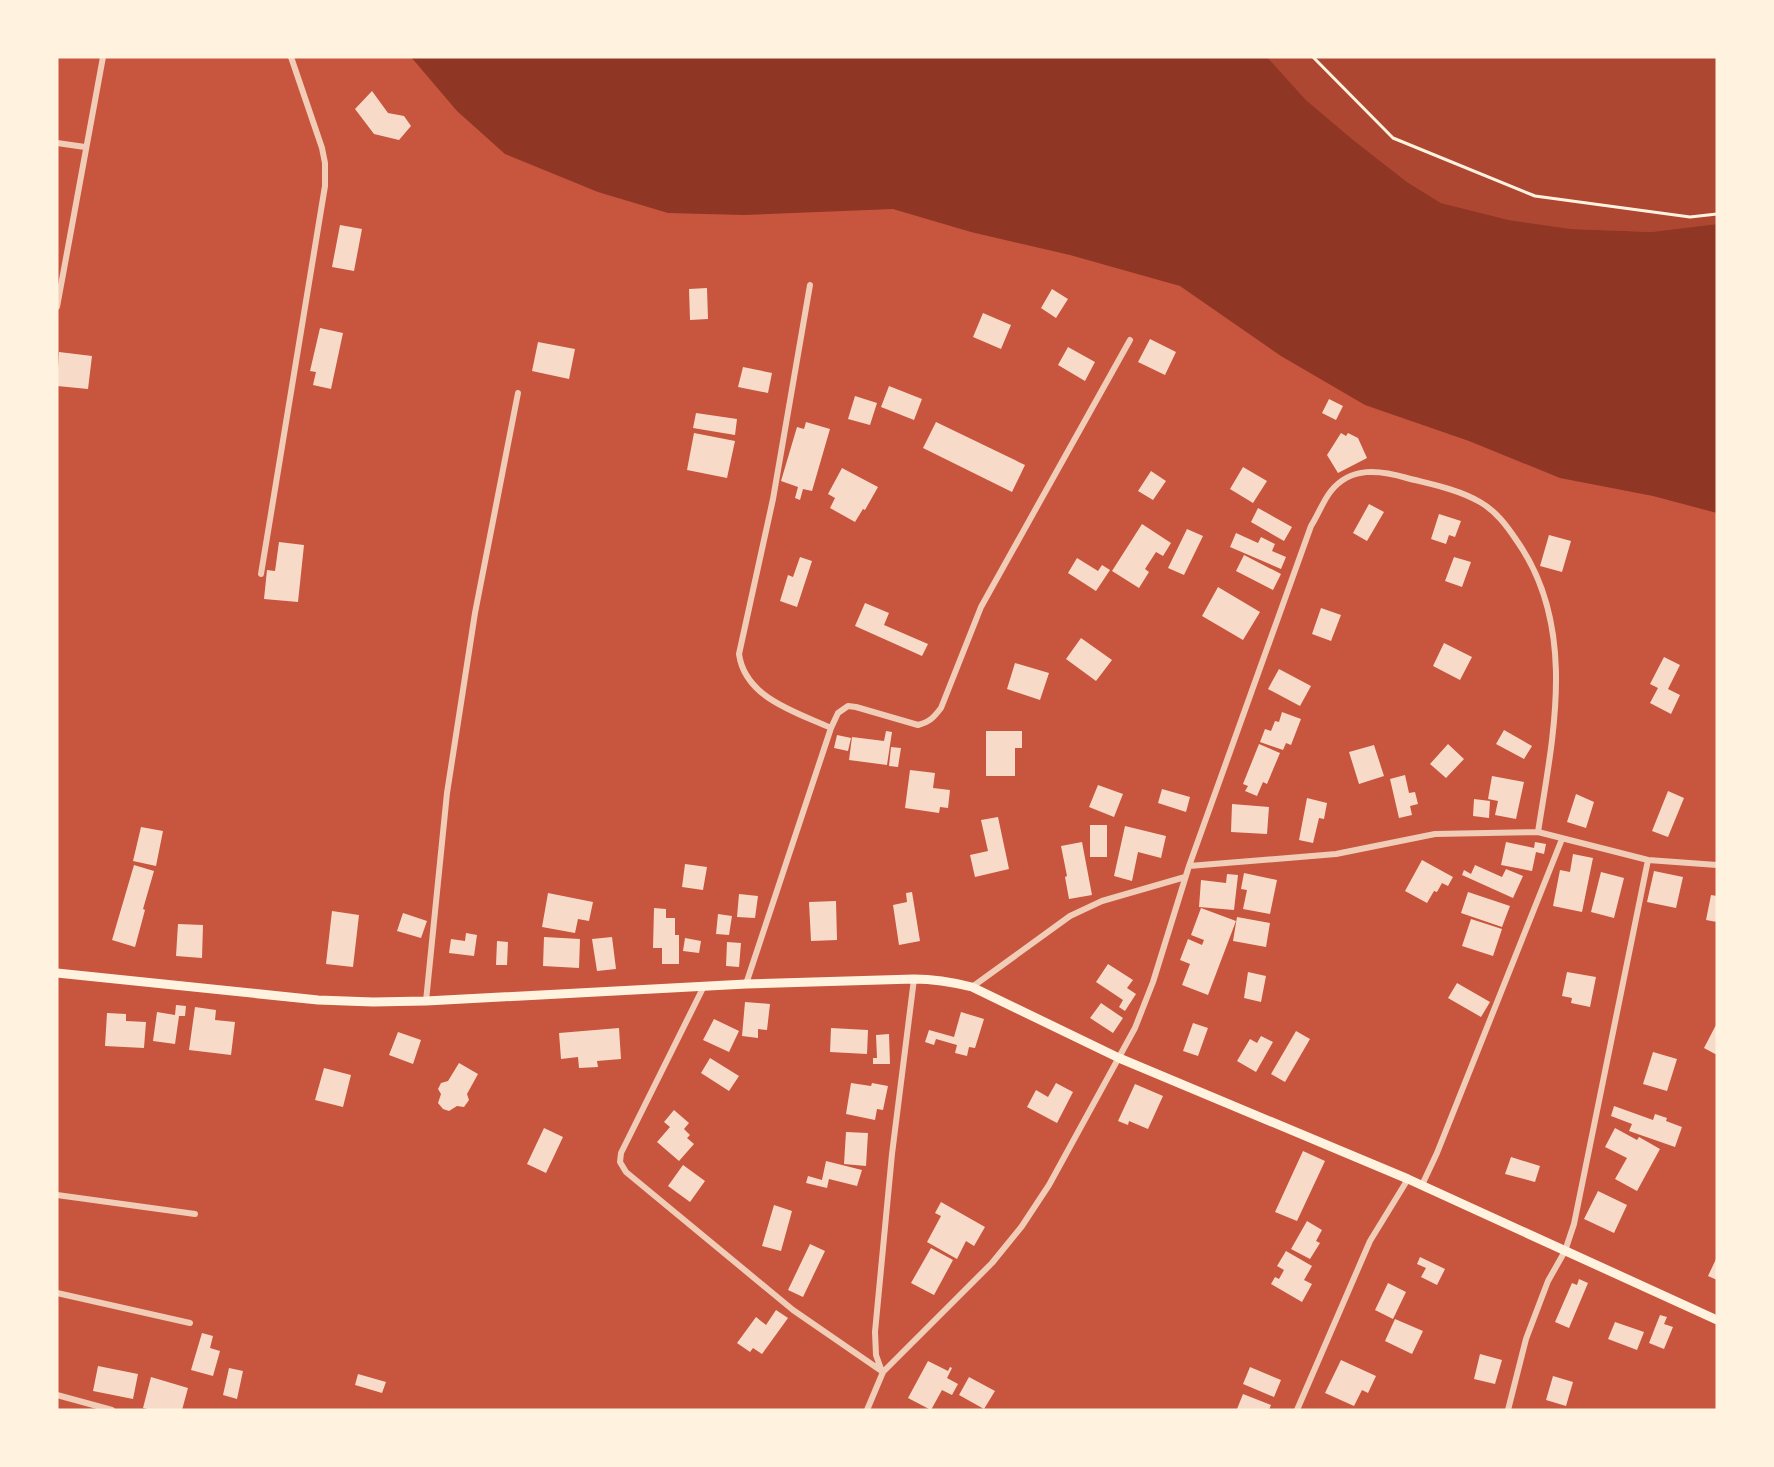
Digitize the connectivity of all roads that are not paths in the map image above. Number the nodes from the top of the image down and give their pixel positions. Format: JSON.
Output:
{"nodes":[{"id":1,"x":103,"y":57,"type":"edge"},
{"id":2,"x":291,"y":57,"type":"edge"},
{"id":3,"x":57,"y":143,"type":"edge"},
{"id":4,"x":85,"y":147,"type":"junction"},
{"id":5,"x":810,"y":285,"type":"dead end"},
{"id":6,"x":57,"y":307,"type":"edge"},
{"id":7,"x":1131,"y":340,"type":"dead end"},
{"id":8,"x":518,"y":393,"type":"dead end"},
{"id":9,"x":261,"y":574,"type":"dead end"},
{"id":10,"x":831,"y":728,"type":"junction"},
{"id":11,"x":1538,"y":832,"type":"junction"},
{"id":12,"x":1562,"y":839,"type":"junction"},
{"id":13,"x":1648,"y":860,"type":"junction"},
{"id":14,"x":1717,"y":865,"type":"edge"},
{"id":15,"x":1189,"y":866,"type":"junction"},
{"id":16,"x":1185,"y":877,"type":"junction"},
{"id":17,"x":57,"y":973,"type":"edge"},
{"id":18,"x":914,"y":979,"type":"junction"},
{"id":19,"x":746,"y":984,"type":"junction"},
{"id":20,"x":704,"y":986,"type":"junction"},
{"id":21,"x":972,"y":987,"type":"junction"},
{"id":22,"x":426,"y":1001,"type":"junction"},
{"id":23,"x":1119,"y":1058,"type":"junction"},
{"id":24,"x":1408,"y":1179,"type":"junction"},
{"id":25,"x":1422,"y":1185,"type":"junction"},
{"id":26,"x":57,"y":1195,"type":"edge"},
{"id":27,"x":195,"y":1214,"type":"dead end"},
{"id":28,"x":1565,"y":1251,"type":"junction"},
{"id":29,"x":57,"y":1293,"type":"edge"},
{"id":30,"x":1717,"y":1320,"type":"edge"},
{"id":31,"x":190,"y":1323,"type":"dead end"},
{"id":32,"x":883,"y":1372,"type":"junction"},
{"id":33,"x":57,"y":1395,"type":"edge"},
{"id":34,"x":112,"y":1410,"type":"edge"},
{"id":35,"x":867,"y":1410,"type":"edge"},
{"id":36,"x":1297,"y":1410,"type":"edge"},
{"id":37,"x":1508,"y":1410,"type":"edge"}],
"edges":[{"from":1,"to":4,"type":"street"},
{"from":2,"to":9,"type":"street"},
{"from":3,"to":4,"type":"street"},
{"from":4,"to":6,"type":"street"},
{"from":5,"to":10,"type":"street"},
{"from":7,"to":10,"type":"street"},
{"from":8,"to":22,"type":"street"},
{"from":10,"to":19,"type":"street"},
{"from":11,"to":12,"type":"street"},
{"from":11,"to":15,"type":"street"},
{"from":11,"to":15,"type":"street"},
{"from":12,"to":13,"type":"street"},
{"from":12,"to":25,"type":"street"},
{"from":13,"to":14,"type":"street"},
{"from":13,"to":28,"type":"street"},
{"from":15,"to":16,"type":"street"},
{"from":16,"to":21,"type":"street"},
{"from":16,"to":23,"type":"street"},
{"from":17,"to":22,"type":"main road"},
{"from":18,"to":19,"type":"main road"},
{"from":18,"to":21,"type":"main road"},
{"from":18,"to":32,"type":"street"},
{"from":19,"to":20,"type":"main road"},
{"from":20,"to":22,"type":"main road"},
{"from":20,"to":32,"type":"street"},
{"from":21,"to":23,"type":"main road"},
{"from":23,"to":24,"type":"main road"},
{"from":23,"to":32,"type":"street"},
{"from":24,"to":25,"type":"main road"},
{"from":24,"to":36,"type":"street"},
{"from":25,"to":28,"type":"main road"},
{"from":26,"to":27,"type":"street"},
{"from":28,"to":30,"type":"main road"},
{"from":28,"to":37,"type":"street"},
{"from":29,"to":31,"type":"street"},
{"from":32,"to":35,"type":"street"},
{"from":33,"to":34,"type":"street"}]}
